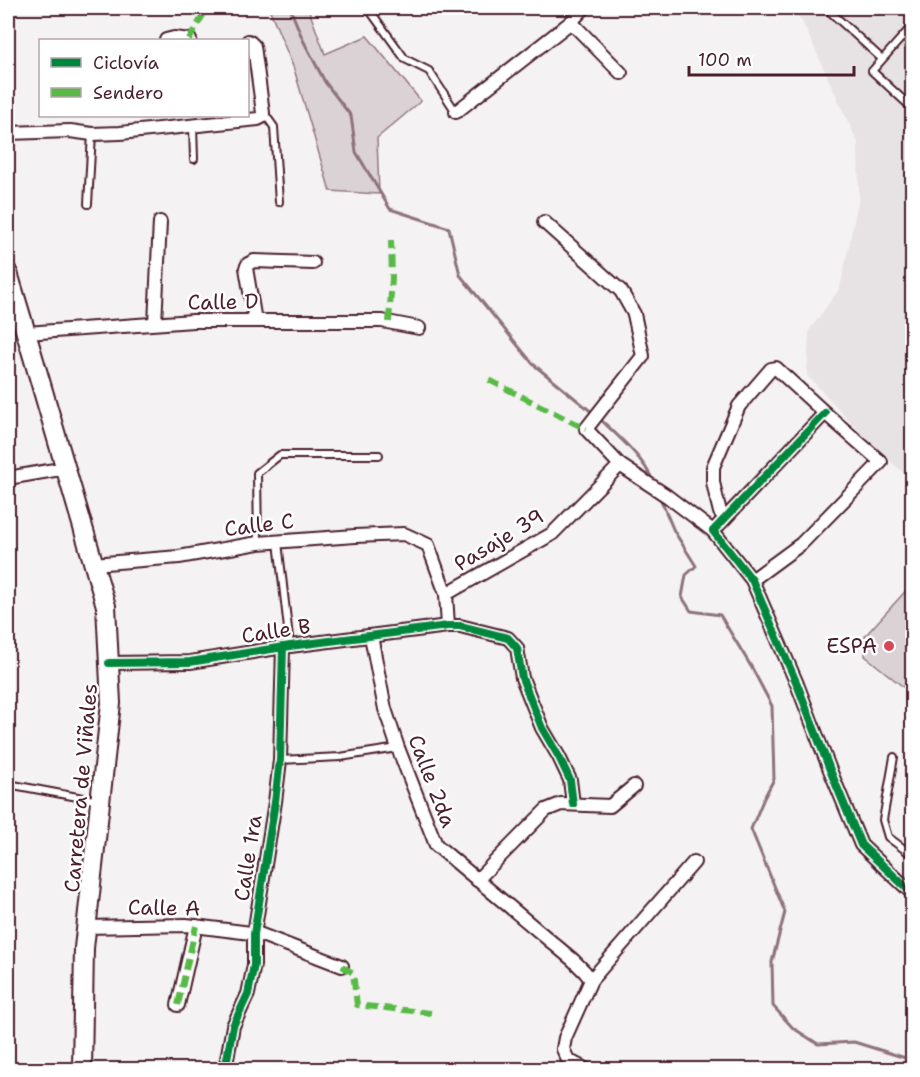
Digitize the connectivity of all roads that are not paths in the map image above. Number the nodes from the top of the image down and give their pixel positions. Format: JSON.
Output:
{"nodes":[{"id":1,"x":368,"y":8,"type":"edge"},
{"id":2,"x":584,"y":8,"type":"edge"},
{"id":3,"x":826,"y":8,"type":"edge"},
{"id":4,"x":572,"y":22,"type":"junction"},
{"id":5,"x":912,"y":26,"type":"edge"},
{"id":6,"x":249,"y":42,"type":"edge"},
{"id":7,"x":882,"y":59,"type":"junction"},
{"id":8,"x":621,"y":73,"type":"dead end"},
{"id":9,"x":912,"y":108,"type":"edge"},
{"id":10,"x":456,"y":112,"type":"joint"},
{"id":11,"x":263,"y":113,"type":"junction"},
{"id":12,"x":193,"y":126,"type":"junction"},
{"id":13,"x":8,"y":133,"type":"edge"},
{"id":14,"x":92,"y":134,"type":"junction"},
{"id":15,"x":194,"y":159,"type":"dead end"},
{"id":16,"x":279,"y":202,"type":"dead end"},
{"id":17,"x":88,"y":204,"type":"dead end"},
{"id":18,"x":160,"y":222,"type":"dead end"},
{"id":19,"x":544,"y":222,"type":"dead end"},
{"id":20,"x":313,"y":263,"type":"dead end"},
{"id":21,"x":8,"y":273,"type":"edge"},
{"id":22,"x":255,"y":321,"type":"junction"},
{"id":23,"x":154,"y":323,"type":"junction"},
{"id":24,"x":419,"y":328,"type":"dead end"},
{"id":25,"x":26,"y":333,"type":"junction"},
{"id":26,"x":825,"y":413,"type":"junction"},
{"id":27,"x":379,"y":455,"type":"dead end"},
{"id":28,"x":620,"y":465,"type":"junction"},
{"id":29,"x":66,"y":468,"type":"junction"},
{"id":30,"x":8,"y":478,"type":"edge"},
{"id":31,"x":724,"y":518,"type":"junction"},
{"id":32,"x":714,"y":531,"type":"junction"},
{"id":33,"x":278,"y":541,"type":"junction"},
{"id":34,"x":258,"y":543,"type":"junction"},
{"id":35,"x":93,"y":564,"type":"junction"},
{"id":36,"x":752,"y":580,"type":"junction"},
{"id":37,"x":446,"y":594,"type":"junction"},
{"id":38,"x":448,"y":626,"type":"junction"},
{"id":39,"x":370,"y":636,"type":"junction"},
{"id":40,"x":287,"y":647,"type":"junction"},
{"id":41,"x":109,"y":663,"type":"junction"},
{"id":42,"x":398,"y":748,"type":"junction"},
{"id":43,"x":894,"y":757,"type":"dead end"},
{"id":44,"x":280,"y":760,"type":"junction"},
{"id":45,"x":8,"y":784,"type":"edge"},
{"id":46,"x":634,"y":786,"type":"dead end"},
{"id":47,"x":100,"y":801,"type":"junction"},
{"id":48,"x":573,"y":804,"type":"junction"},
{"id":49,"x":912,"y":855,"type":"edge"},
{"id":50,"x":694,"y":862,"type":"dead end"},
{"id":51,"x":477,"y":879,"type":"junction"},
{"id":52,"x":912,"y":893,"type":"edge"},
{"id":53,"x":196,"y":926,"type":"junction"},
{"id":54,"x":86,"y":927,"type":"junction"},
{"id":55,"x":254,"y":934,"type":"junction"},
{"id":56,"x":342,"y":966,"type":"dead end"},
{"id":57,"x":591,"y":980,"type":"junction"},
{"id":58,"x":178,"y":1005,"type":"dead end"},
{"id":59,"x":82,"y":1070,"type":"edge"},
{"id":60,"x":225,"y":1070,"type":"edge"},
{"id":61,"x":587,"y":1070,"type":"edge"}],
"edges":[{"from":1,"to":10,"type":"lane"},
{"from":2,"to":4,"type":"street"},
{"from":3,"to":7,"type":"lane"},
{"from":4,"to":8,"type":"street"},
{"from":4,"to":10,"type":"street"},
{"from":5,"to":7,"type":"lane"},
{"from":6,"to":11,"type":"street"},
{"from":7,"to":9,"type":"lane"},
{"from":11,"to":12,"type":"street"},
{"from":11,"to":16,"type":"lane"},
{"from":12,"to":14,"type":"street"},
{"from":12,"to":15,"type":"lane"},
{"from":13,"to":14,"type":"street"},
{"from":14,"to":17,"type":"lane"},
{"from":18,"to":23,"type":"street"},
{"from":19,"to":28,"type":"street"},
{"from":20,"to":22,"type":"street"},
{"from":21,"to":25,"type":"main road","name":"Carretera de Viñales"},
{"from":22,"to":23,"type":"street","name":"Calle D"},
{"from":22,"to":24,"type":"street","name":"Calle D"},
{"from":23,"to":25,"type":"street","name":"Calle D"},
{"from":25,"to":29,"type":"main road","name":"Carretera de Viñales"},
{"from":26,"to":31,"type":"street"},
{"from":26,"to":31,"type":"street"},
{"from":26,"to":36,"type":"street"},
{"from":27,"to":34,"type":"lane"},
{"from":28,"to":32,"type":"street"},
{"from":28,"to":37,"type":"street","name":"Pasaje 39"},
{"from":29,"to":30,"type":"street"},
{"from":29,"to":35,"type":"main road","name":"Carretera de Viñales"},
{"from":31,"to":32,"type":"street"},
{"from":32,"to":36,"type":"street"},
{"from":33,"to":34,"type":"street","name":"Calle C"},
{"from":33,"to":37,"type":"street","name":"Calle C"},
{"from":33,"to":40,"type":"lane"},
{"from":34,"to":35,"type":"street","name":"Calle C"},
{"from":35,"to":41,"type":"main road","name":"Carretera de Viñales"},
{"from":36,"to":52,"type":"street"},
{"from":37,"to":38,"type":"street"},
{"from":38,"to":39,"type":"street","name":"Calle B"},
{"from":38,"to":48,"type":"street","name":"Calle B"},
{"from":39,"to":40,"type":"street","name":"Calle B"},
{"from":39,"to":42,"type":"street","name":"Calle 2da"},
{"from":40,"to":41,"type":"street","name":"Calle B"},
{"from":40,"to":44,"type":"street","name":"Calle 1ra"},
{"from":41,"to":47,"type":"main road","name":"Carretera de Viñales"},
{"from":42,"to":44,"type":"lane"},
{"from":42,"to":51,"type":"street","name":"Calle 2da"},
{"from":43,"to":49,"type":"lane"},
{"from":44,"to":55,"type":"street","name":"Calle 1ra"},
{"from":45,"to":47,"type":"lane"},
{"from":46,"to":48,"type":"street"},
{"from":47,"to":54,"type":"main road","name":"Carretera de Viñales"},
{"from":48,"to":51,"type":"street"},
{"from":50,"to":57,"type":"street"},
{"from":51,"to":57,"type":"street","name":"Calle 2da"},
{"from":53,"to":54,"type":"street","name":"Calle A"},
{"from":53,"to":55,"type":"street","name":"Calle A"},
{"from":53,"to":58,"type":"street"},
{"from":54,"to":59,"type":"main road","name":"Carretera de Viñales"},
{"from":55,"to":56,"type":"street","name":"Calle A"},
{"from":55,"to":60,"type":"street","name":"Calle 1ra"},
{"from":57,"to":61,"type":"street"}]}
